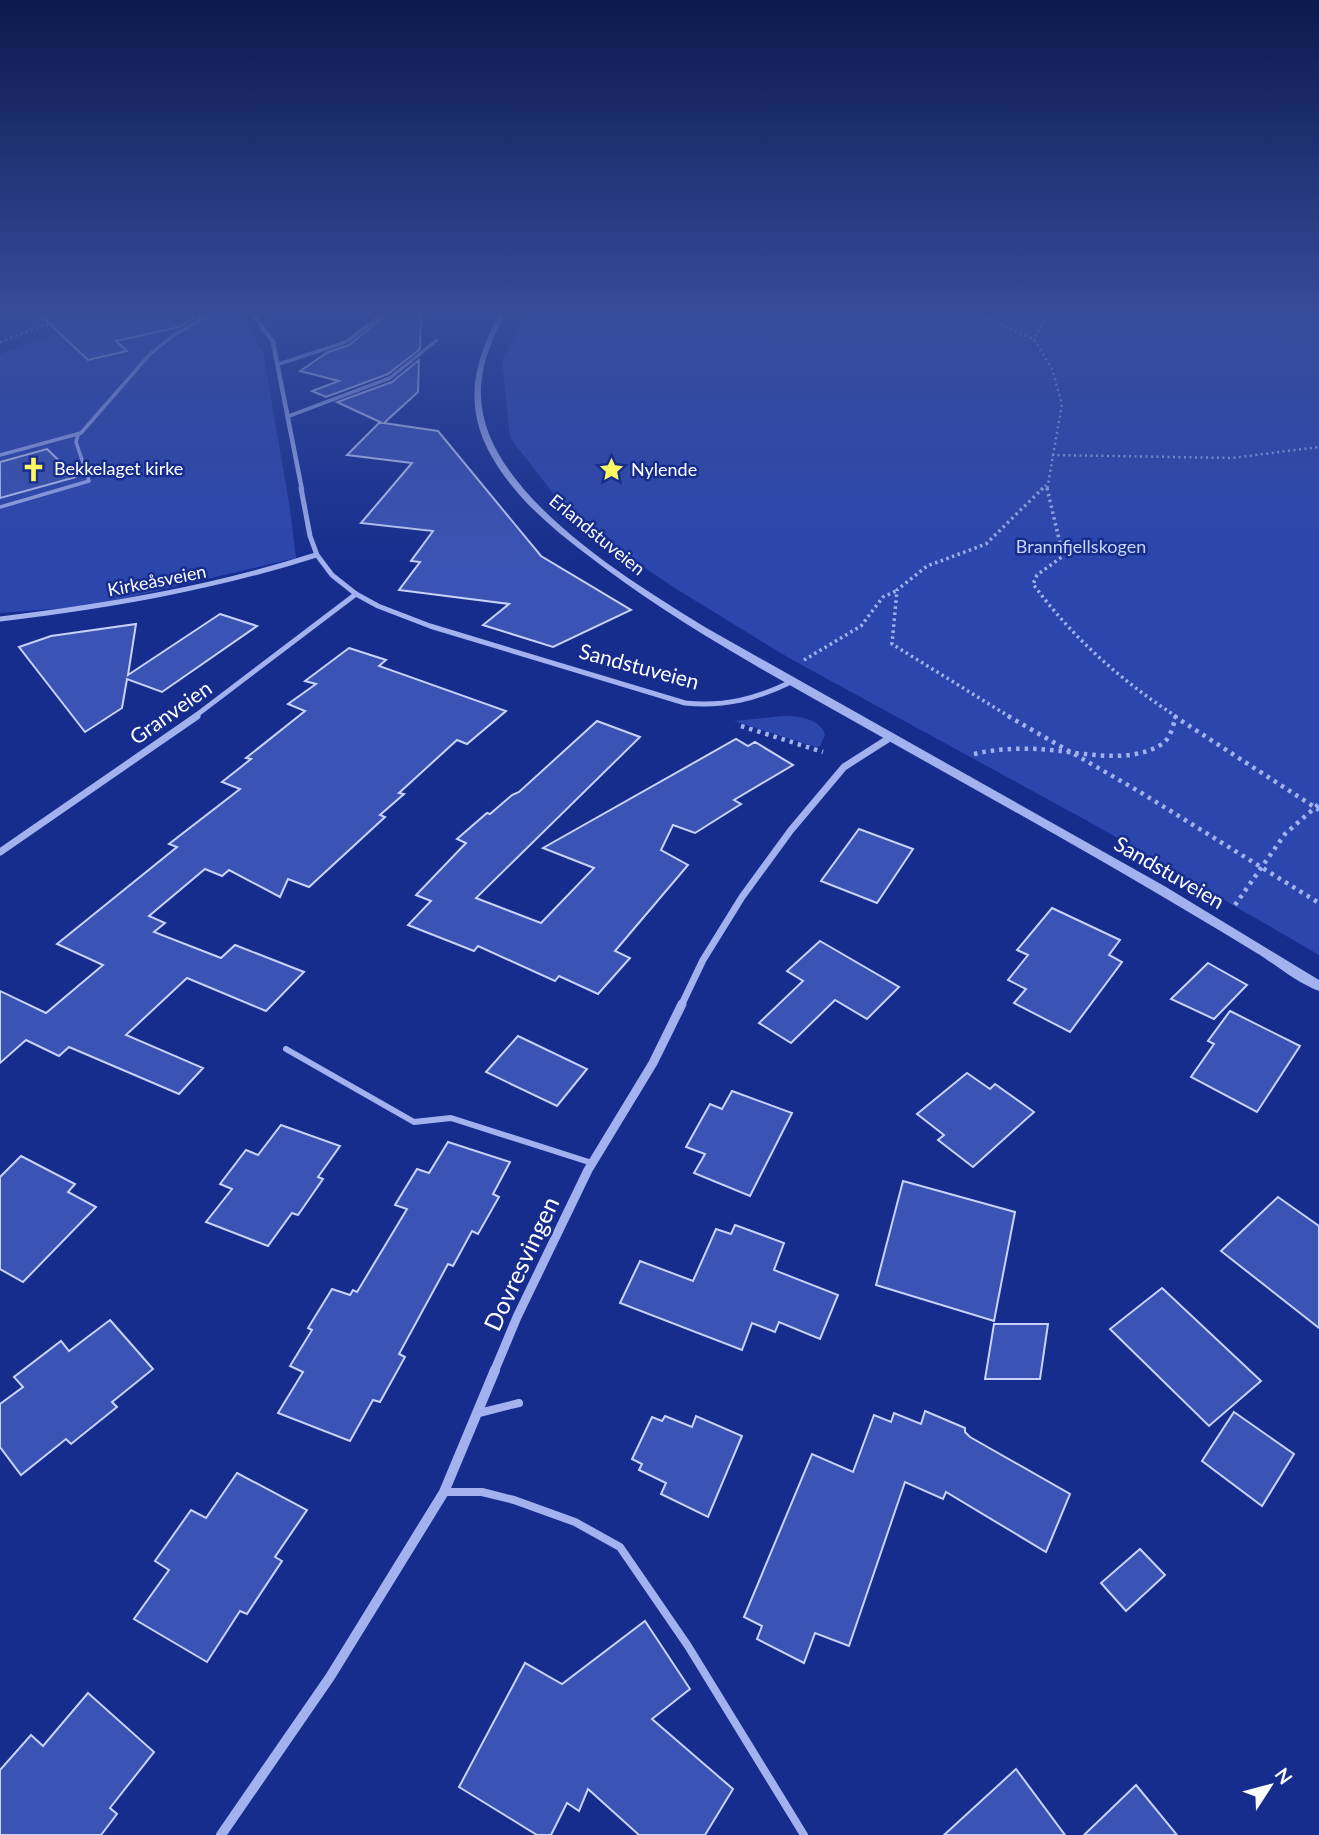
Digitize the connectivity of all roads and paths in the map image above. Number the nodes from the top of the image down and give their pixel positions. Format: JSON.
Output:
{"nodes":[{"id":1,"x":113,"y":396,"type":"edge"},
{"id":2,"x":285,"y":396,"type":"edge"},
{"id":3,"x":343,"y":396,"type":"edge"},
{"id":4,"x":477,"y":396,"type":"edge"},
{"id":5,"x":1060,"y":396,"type":"edge"},
{"id":6,"x":289,"y":416,"type":"junction"},
{"id":7,"x":78,"y":435,"type":"junction"},
{"id":8,"x":1319,"y":447,"type":"edge"},
{"id":9,"x":1052,"y":455,"type":"junction"},
{"id":10,"x":0,"y":456,"type":"edge"},
{"id":11,"x":1046,"y":485,"type":"junction"},
{"id":12,"x":0,"y":507,"type":"edge"},
{"id":13,"x":316,"y":555,"type":"junction"},
{"id":14,"x":897,"y":590,"type":"junction"},
{"id":15,"x":356,"y":594,"type":"junction"},
{"id":16,"x":0,"y":619,"type":"edge"},
{"id":17,"x":775,"y":673,"type":"junction"},
{"id":18,"x":791,"y":682,"type":"junction"},
{"id":19,"x":701,"y":705,"type":"junction"},
{"id":20,"x":1176,"y":715,"type":"junction"},
{"id":21,"x":891,"y":737,"type":"junction"},
{"id":22,"x":1063,"y":750,"type":"junction"},
{"id":23,"x":823,"y":752,"type":"dead end"},
{"id":24,"x":939,"y":765,"type":"junction"},
{"id":25,"x":1318,"y":807,"type":"edge"},
{"id":26,"x":0,"y":852,"type":"edge"},
{"id":27,"x":1262,"y":867,"type":"junction"},
{"id":28,"x":1319,"y":904,"type":"edge"},
{"id":29,"x":1219,"y":925,"type":"junction"},
{"id":30,"x":1319,"y":986,"type":"edge"},
{"id":31,"x":286,"y":1049,"type":"dead end"},
{"id":32,"x":592,"y":1163,"type":"junction"},
{"id":33,"x":519,"y":1403,"type":"dead end"},
{"id":34,"x":476,"y":1413,"type":"junction"},
{"id":35,"x":444,"y":1492,"type":"junction"},
{"id":36,"x":221,"y":1835,"type":"edge"},
{"id":37,"x":804,"y":1835,"type":"edge"}],
"edges":[{"from":1,"to":7,"type":"lane"},
{"from":2,"to":6,"type":"street","name":"Sandstuveien"},
{"from":3,"to":6,"type":"lane"},
{"from":4,"to":17,"type":"street","name":"Erlandstuveien"},
{"from":5,"to":9,"type":"path"},
{"from":6,"to":13,"type":"street","name":"Sandstuveien"},
{"from":7,"to":10,"type":"lane"},
{"from":7,"to":12,"type":"lane"},
{"from":8,"to":9,"type":"path"},
{"from":9,"to":11,"type":"path"},
{"from":11,"to":14,"type":"path"},
{"from":11,"to":20,"type":"path"},
{"from":13,"to":15,"type":"street","name":"Sandstuveien"},
{"from":13,"to":16,"type":"street","name":"Kirkeåsveien"},
{"from":14,"to":17,"type":"path"},
{"from":14,"to":22,"type":"path"},
{"from":15,"to":19,"type":"street","name":"Sandstuveien"},
{"from":15,"to":26,"type":"street","name":"Granveien"},
{"from":17,"to":18,"type":"street","name":"Erlandstuveien"},
{"from":18,"to":19,"type":"street","name":"Sandstuveien"},
{"from":18,"to":21,"type":"street","name":"Sandstuveien"},
{"from":19,"to":23,"type":"path"},
{"from":20,"to":22,"type":"path"},
{"from":20,"to":25,"type":"path"},
{"from":21,"to":24,"type":"street","name":"Sandstuveien"},
{"from":21,"to":32,"type":"street","name":"Dovresvingen"},
{"from":22,"to":24,"type":"path"},
{"from":22,"to":27,"type":"path"},
{"from":24,"to":29,"type":"street","name":"Sandstuveien"},
{"from":25,"to":27,"type":"path"},
{"from":27,"to":28,"type":"path"},
{"from":27,"to":29,"type":"path"},
{"from":29,"to":30,"type":"street","name":"Sandstuveien"},
{"from":31,"to":32,"type":"lane"},
{"from":32,"to":34,"type":"street","name":"Dovresvingen"},
{"from":33,"to":34,"type":"lane"},
{"from":34,"to":35,"type":"street","name":"Dovresvingen"},
{"from":35,"to":36,"type":"street","name":"Dovresvingen"},
{"from":35,"to":37,"type":"lane"}]}
